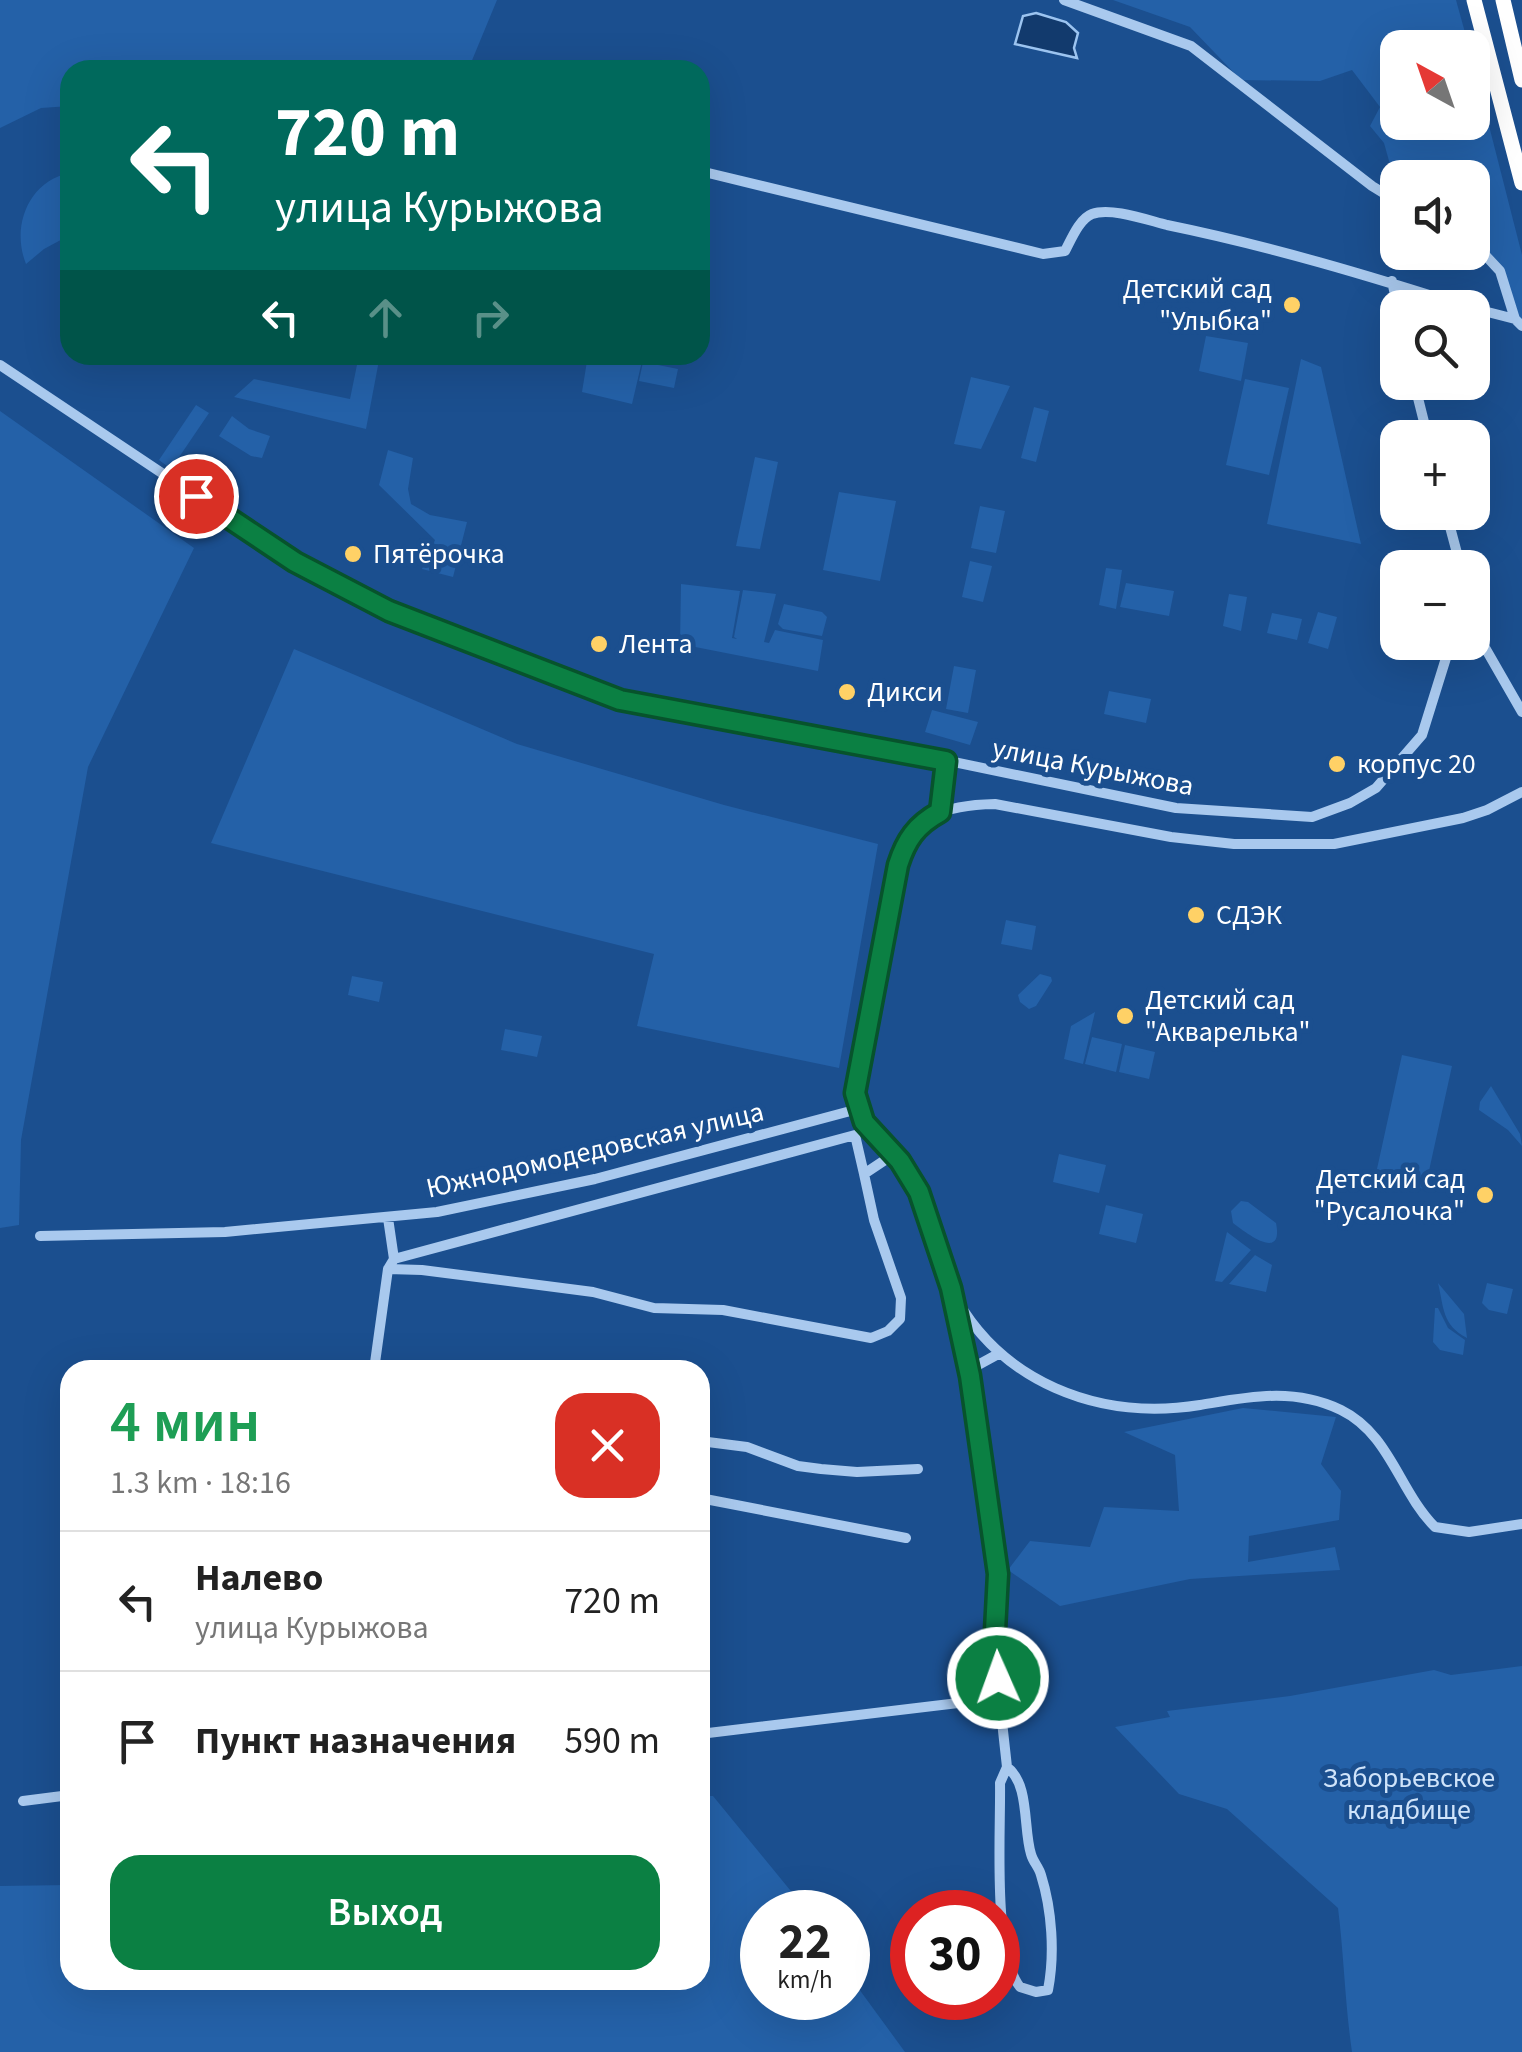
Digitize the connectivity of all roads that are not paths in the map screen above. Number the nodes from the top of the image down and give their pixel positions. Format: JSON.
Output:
{"nodes":[{"id":1,"x":1064,"y":0,"type":"edge"},
{"id":2,"x":1474,"y":0,"type":"edge"},
{"id":3,"x":1503,"y":0,"type":"edge"},
{"id":4,"x":1522,"y":80,"type":"edge"},
{"id":5,"x":710,"y":173,"type":"edge"},
{"id":6,"x":1522,"y":183,"type":"edge"},
{"id":7,"x":1380,"y":191,"type":"edge"},
{"id":8,"x":1490,"y":261,"type":"edge"},
{"id":9,"x":1392,"y":281,"type":"junction"},
{"id":10,"x":1394,"y":290,"type":"edge"},
{"id":11,"x":1418,"y":290,"type":"edge"},
{"id":12,"x":1490,"y":314,"type":"edge"},
{"id":13,"x":1519,"y":322,"type":"edge"},
{"id":14,"x":0,"y":365,"type":"edge"},
{"id":15,"x":1490,"y":656,"type":"edge"},
{"id":16,"x":1445,"y":660,"type":"edge"},
{"id":17,"x":1522,"y":712,"type":"edge"},
{"id":18,"x":946,"y":761,"type":"junction"},
{"id":19,"x":1522,"y":792,"type":"edge"},
{"id":20,"x":940,"y":812,"type":"junction"},
{"id":21,"x":858,"y":1109,"type":"junction"},
{"id":22,"x":894,"y":1154,"type":"junction"},
{"id":23,"x":864,"y":1174,"type":"junction"},
{"id":24,"x":388,"y":1218,"type":"junction"},
{"id":25,"x":40,"y":1236,"type":"dead end"},
{"id":26,"x":391,"y":1264,"type":"junction"},
{"id":27,"x":951,"y":1288,"type":"junction"},
{"id":28,"x":1000,"y":1353,"type":"junction"},
{"id":29,"x":376,"y":1360,"type":"edge"},
{"id":30,"x":970,"y":1376,"type":"junction"},
{"id":31,"x":710,"y":1442,"type":"edge"},
{"id":32,"x":918,"y":1469,"type":"dead end"},
{"id":33,"x":710,"y":1500,"type":"edge"},
{"id":34,"x":1522,"y":1524,"type":"edge"},
{"id":35,"x":906,"y":1538,"type":"dead end"},
{"id":36,"x":1000,"y":1698,"type":"junction"},
{"id":37,"x":710,"y":1733,"type":"edge"},
{"id":38,"x":1007,"y":1767,"type":"junction"},
{"id":39,"x":60,"y":1796,"type":"edge"},
{"id":40,"x":23,"y":1801,"type":"dead end"}],
"edges":[{"from":1,"to":7,"type":"street"},
{"from":2,"to":6,"type":"highway"},
{"from":3,"to":4,"type":"highway"},
{"from":5,"to":9,"type":"street"},
{"from":8,"to":13,"type":"street"},
{"from":9,"to":10,"type":"street"},
{"from":9,"to":11,"type":"street"},
{"from":12,"to":13,"type":"street"},
{"from":14,"to":18,"type":"street","name":"улица Курыжова"},
{"from":15,"to":17,"type":"street"},
{"from":16,"to":18,"type":"street","name":"улица Курыжова"},
{"from":18,"to":20,"type":"street"},
{"from":19,"to":20,"type":"street"},
{"from":20,"to":21,"type":"street"},
{"from":21,"to":22,"type":"street"},
{"from":21,"to":24,"type":"street","name":"Южнодомодедовская улица"},
{"from":22,"to":23,"type":"street"},
{"from":22,"to":27,"type":"street"},
{"from":23,"to":26,"type":"street"},
{"from":23,"to":26,"type":"street"},
{"from":24,"to":25,"type":"street","name":"Южнодомодедовская улица"},
{"from":24,"to":26,"type":"street"},
{"from":26,"to":29,"type":"street"},
{"from":27,"to":28,"type":"street"},
{"from":27,"to":30,"type":"street"},
{"from":28,"to":30,"type":"street"},
{"from":28,"to":34,"type":"street"},
{"from":30,"to":36,"type":"street"},
{"from":31,"to":32,"type":"street"},
{"from":33,"to":35,"type":"street"},
{"from":36,"to":37,"type":"street"},
{"from":36,"to":38,"type":"street"},
{"from":38,"to":38,"type":"street"},
{"from":39,"to":40,"type":"street"}]}
